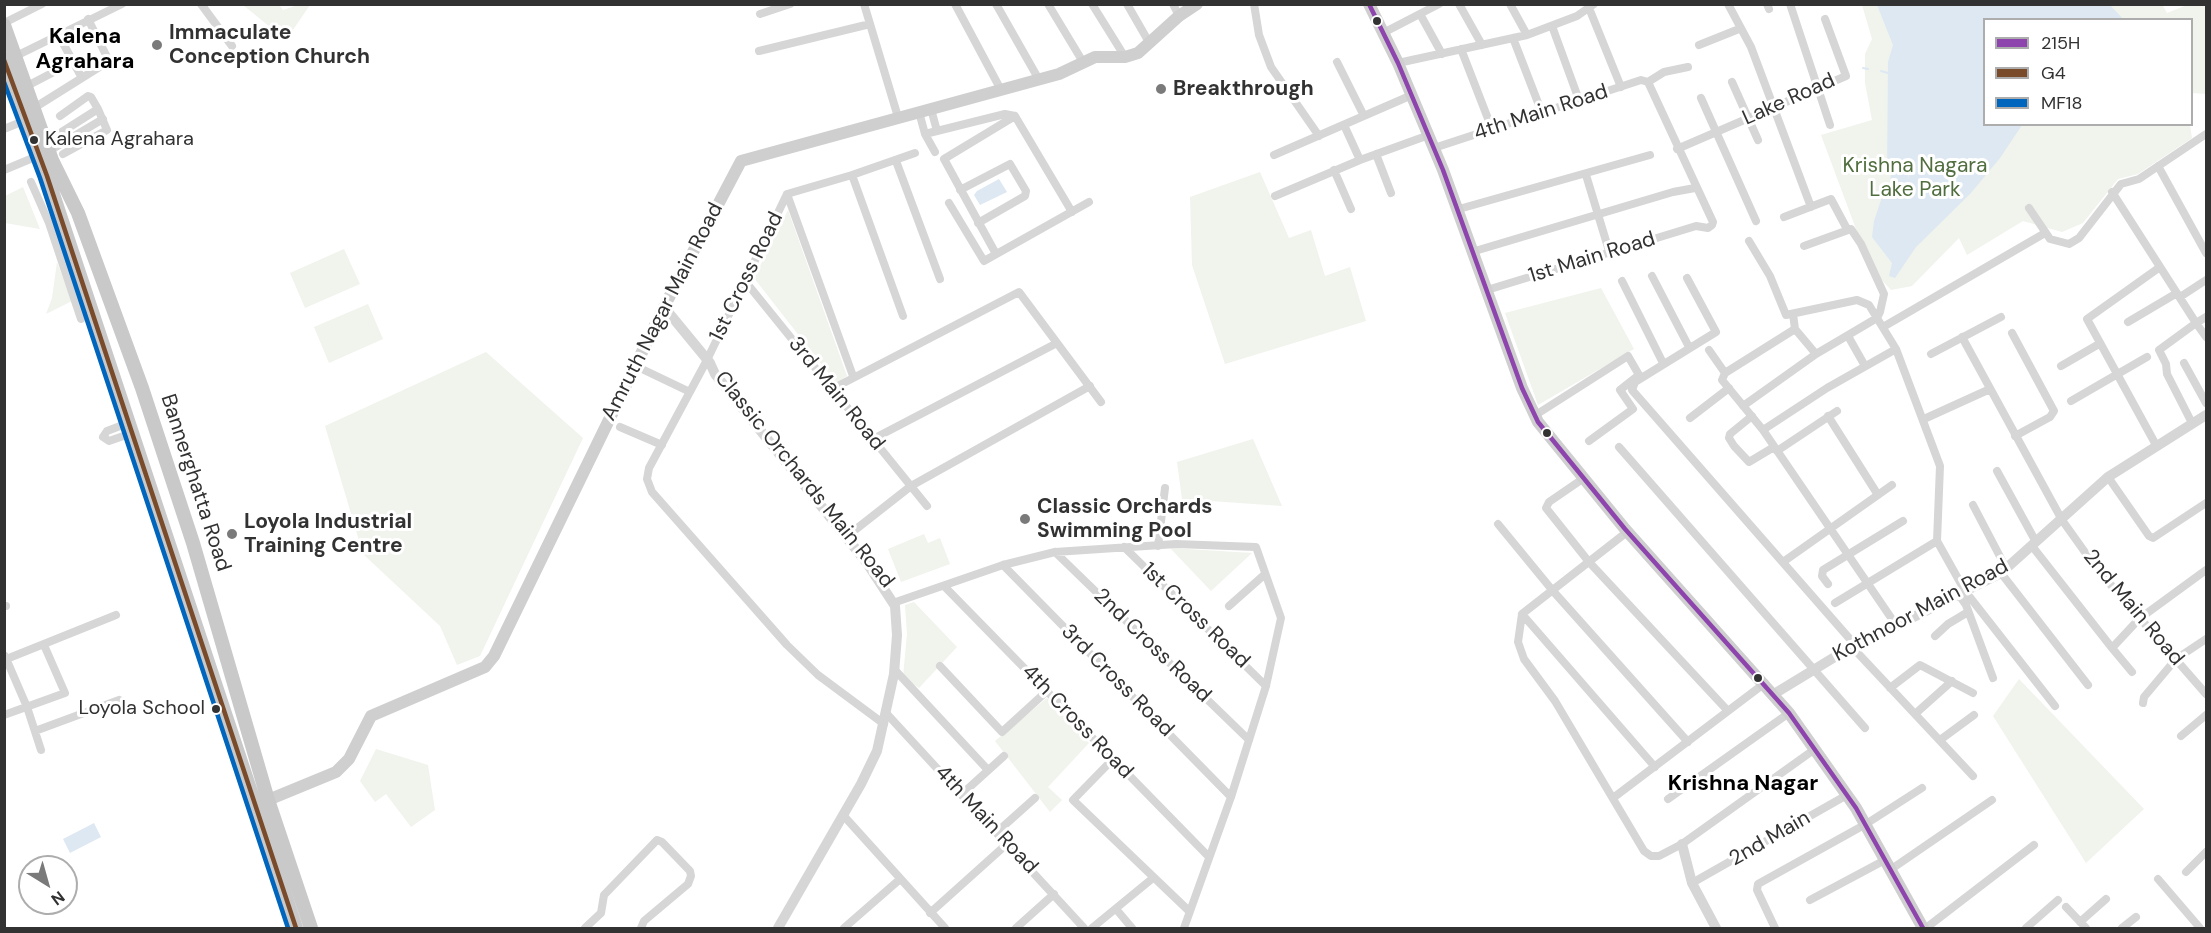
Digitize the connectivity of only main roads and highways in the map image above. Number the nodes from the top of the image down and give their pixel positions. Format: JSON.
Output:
{"nodes":[{"id":1,"x":1197,"y":4,"type":"edge"},
{"id":2,"x":1369,"y":4,"type":"edge"},
{"id":3,"x":4,"y":24,"type":"edge"},
{"id":4,"x":8,"y":41,"type":"edge"},
{"id":5,"x":10,"y":57,"type":"edge"},
{"id":6,"x":7,"y":76,"type":"edge"},
{"id":7,"x":49,"y":151,"type":"junction"},
{"id":8,"x":86,"y":234,"type":"junction"},
{"id":9,"x":67,"y":242,"type":"junction"},
{"id":10,"x":227,"y":661,"type":"junction"},
{"id":11,"x":211,"y":666,"type":"junction"},
{"id":12,"x":268,"y":800,"type":"junction"},
{"id":13,"x":296,"y":928,"type":"edge"},
{"id":14,"x":311,"y":928,"type":"edge"},
{"id":15,"x":1925,"y":928,"type":"edge"}],
"edges":[{"from":1,"to":12,"type":"main road","name":"Amruth Nagar Main Road"},
{"from":2,"to":15,"type":"main road"},
{"from":3,"to":4,"type":"main road","name":"Bannerghatta Road"},
{"from":4,"to":5,"type":"main road","name":"Bannerghatta Road"},
{"from":5,"to":6,"type":"main road"},
{"from":5,"to":7,"type":"main road","name":"Bannerghatta Road"},
{"from":6,"to":7,"type":"main road"},
{"from":7,"to":8,"type":"main road","name":"Bannerghatta Road"},
{"from":7,"to":9,"type":"main road"},
{"from":8,"to":9,"type":"main road"},
{"from":8,"to":10,"type":"main road","name":"Bannerghatta Road"},
{"from":9,"to":11,"type":"main road"},
{"from":10,"to":11,"type":"main road"},
{"from":10,"to":12,"type":"main road","name":"Bannerghatta Road"},
{"from":11,"to":13,"type":"main road"},
{"from":12,"to":14,"type":"main road","name":"Bannerghatta Road"}]}
